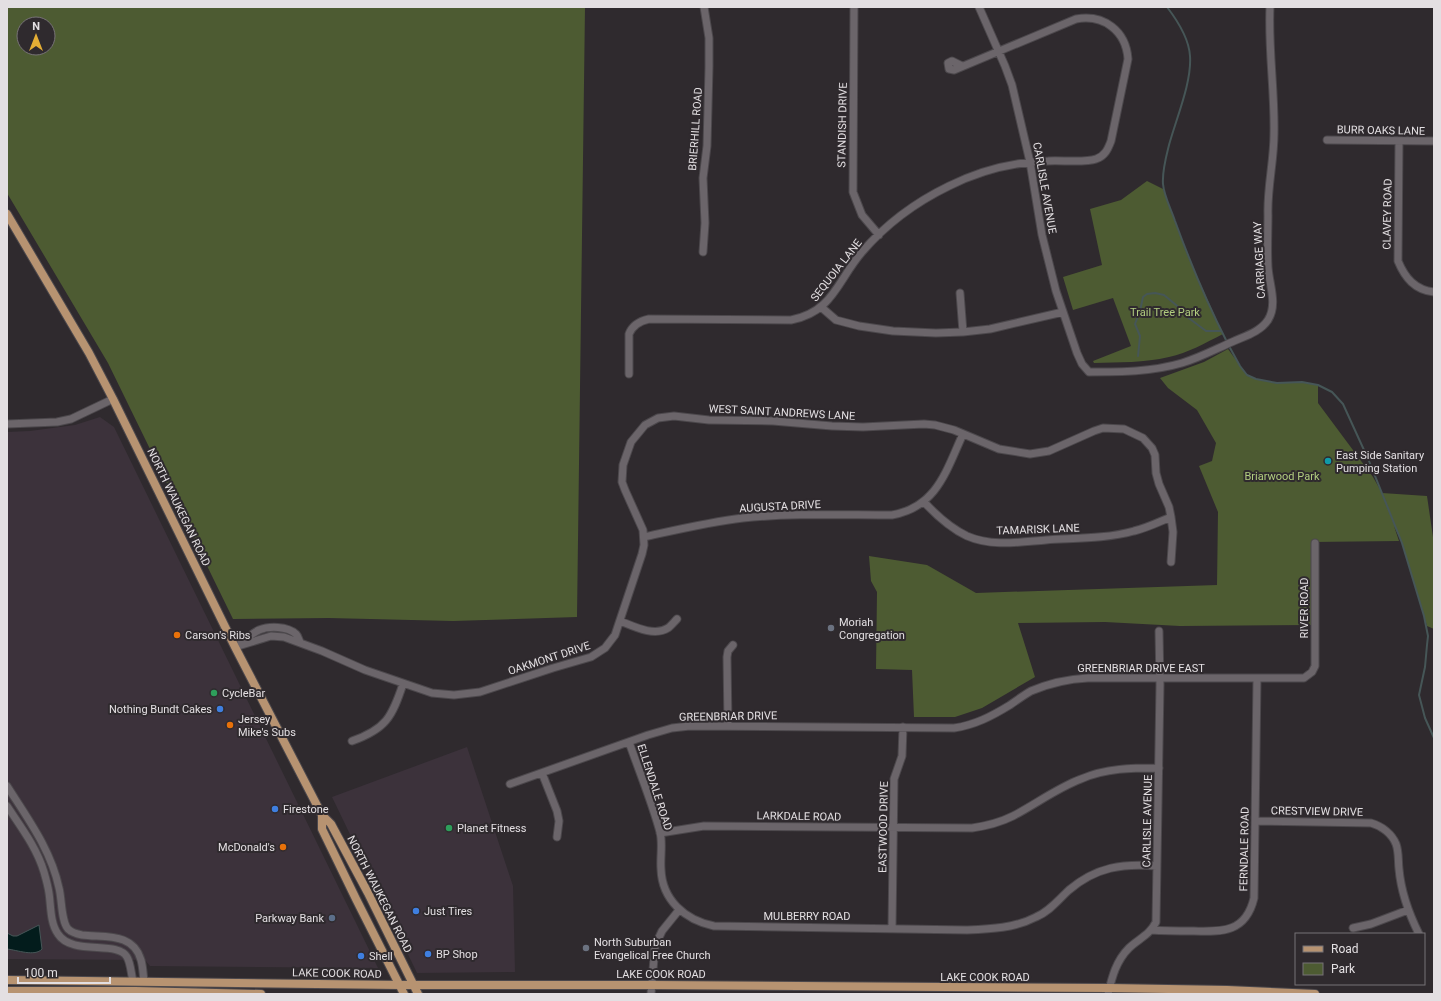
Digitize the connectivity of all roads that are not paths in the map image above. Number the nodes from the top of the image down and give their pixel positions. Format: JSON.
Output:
{"nodes":[{"id":1,"x":704,"y":7,"type":"edge"},
{"id":2,"x":854,"y":7,"type":"edge"},
{"id":3,"x":979,"y":7,"type":"edge"},
{"id":4,"x":1270,"y":7,"type":"edge"},
{"id":5,"x":998,"y":50,"type":"junction"},
{"id":6,"x":962,"y":66,"type":"dead end"},
{"id":7,"x":1327,"y":140,"type":"dead end"},
{"id":8,"x":1399,"y":141,"type":"junction"},
{"id":9,"x":1434,"y":141,"type":"edge"},
{"id":10,"x":1030,"y":162,"type":"junction"},
{"id":11,"x":7,"y":214,"type":"edge"},
{"id":12,"x":879,"y":235,"type":"junction"},
{"id":13,"x":703,"y":252,"type":"dead end"},
{"id":14,"x":960,"y":292,"type":"dead end"},
{"id":15,"x":1434,"y":292,"type":"edge"},
{"id":16,"x":821,"y":307,"type":"junction"},
{"id":17,"x":1063,"y":312,"type":"junction"},
{"id":18,"x":963,"y":332,"type":"junction"},
{"id":19,"x":1089,"y":372,"type":"joint"},
{"id":20,"x":629,"y":374,"type":"dead end"},
{"id":21,"x":114,"y":399,"type":"junction"},
{"id":22,"x":7,"y":424,"type":"edge"},
{"id":23,"x":639,"y":431,"type":"joint"},
{"id":24,"x":963,"y":434,"type":"junction"},
{"id":25,"x":924,"y":502,"type":"junction"},
{"id":26,"x":1171,"y":518,"type":"junction"},
{"id":27,"x":644,"y":537,"type":"junction"},
{"id":28,"x":1315,"y":543,"type":"dead end"},
{"id":29,"x":1171,"y":562,"type":"dead end"},
{"id":30,"x":677,"y":619,"type":"dead end"},
{"id":31,"x":620,"y":621,"type":"junction"},
{"id":32,"x":1159,"y":632,"type":"dead end"},
{"id":33,"x":733,"y":645,"type":"dead end"},
{"id":34,"x":235,"y":646,"type":"junction"},
{"id":35,"x":1312,"y":672,"type":"joint"},
{"id":36,"x":1160,"y":678,"type":"junction"},
{"id":37,"x":1257,"y":679,"type":"junction"},
{"id":38,"x":403,"y":684,"type":"junction"},
{"id":39,"x":728,"y":725,"type":"junction"},
{"id":40,"x":903,"y":727,"type":"junction"},
{"id":41,"x":931,"y":727,"type":"joint"},
{"id":42,"x":352,"y":741,"type":"dead end"},
{"id":43,"x":629,"y":742,"type":"junction"},
{"id":44,"x":1159,"y":768,"type":"junction"},
{"id":45,"x":542,"y":773,"type":"junction"},
{"id":46,"x":510,"y":784,"type":"dead end"},
{"id":47,"x":7,"y":786,"type":"edge"},
{"id":48,"x":7,"y":806,"type":"edge"},
{"id":49,"x":322,"y":816,"type":"junction"},
{"id":50,"x":1255,"y":821,"type":"junction"},
{"id":51,"x":893,"y":828,"type":"junction"},
{"id":52,"x":660,"y":833,"type":"junction"},
{"id":53,"x":556,"y":837,"type":"dead end"},
{"id":54,"x":1157,"y":866,"type":"junction"},
{"id":55,"x":679,"y":910,"type":"junction"},
{"id":56,"x":1408,"y":910,"type":"junction"},
{"id":57,"x":892,"y":928,"type":"junction"},
{"id":58,"x":1354,"y":928,"type":"dead end"},
{"id":59,"x":1151,"y":930,"type":"junction"},
{"id":60,"x":1419,"y":933,"type":"edge"},
{"id":61,"x":7,"y":980,"type":"edge"},
{"id":62,"x":133,"y":981,"type":"junction"},
{"id":63,"x":144,"y":981,"type":"junction"},
{"id":64,"x":652,"y":985,"type":"junction"},
{"id":65,"x":400,"y":986,"type":"junction"},
{"id":66,"x":414,"y":986,"type":"junction"},
{"id":67,"x":7,"y":991,"type":"edge"},
{"id":68,"x":1109,"y":991,"type":"edge"},
{"id":69,"x":1226,"y":992,"type":"edge"},
{"id":70,"x":261,"y":994,"type":"edge"},
{"id":71,"x":404,"y":994,"type":"edge"},
{"id":72,"x":418,"y":994,"type":"edge"},
{"id":73,"x":651,"y":994,"type":"edge"},
{"id":74,"x":1316,"y":994,"type":"edge"}],
"edges":[{"from":1,"to":13,"type":"street","name":"BRIERHILL ROAD"},
{"from":2,"to":12,"type":"street","name":"STANDISH DRIVE"},
{"from":3,"to":5,"type":"street","name":"CARLISLE AVENUE"},
{"from":4,"to":19,"type":"street","name":"CARRIAGE WAY"},
{"from":5,"to":6,"type":"street"},
{"from":5,"to":10,"type":"street","name":"CARLISLE AVENUE"},
{"from":5,"to":10,"type":"street","name":"SEQUOIA LANE"},
{"from":7,"to":8,"type":"street","name":"BURR OAKS LANE"},
{"from":8,"to":9,"type":"street","name":"BURR OAKS LANE"},
{"from":8,"to":15,"type":"street","name":"CLAVEY ROAD"},
{"from":10,"to":12,"type":"street","name":"SEQUOIA LANE"},
{"from":10,"to":17,"type":"street","name":"CARLISLE AVENUE"},
{"from":11,"to":21,"type":"main road","name":"NORTH WAUKEGAN ROAD"},
{"from":12,"to":16,"type":"street","name":"SEQUOIA LANE"},
{"from":14,"to":18,"type":"street"},
{"from":16,"to":18,"type":"street"},
{"from":16,"to":20,"type":"street","name":"SEQUOIA LANE"},
{"from":17,"to":18,"type":"street"},
{"from":17,"to":19,"type":"street","name":"CARLISLE AVENUE"},
{"from":21,"to":22,"type":"street"},
{"from":21,"to":34,"type":"main road","name":"NORTH WAUKEGAN ROAD"},
{"from":23,"to":24,"type":"street","name":"WEST SAINT ANDREWS LANE"},
{"from":23,"to":27,"type":"street","name":"OAKMONT DRIVE"},
{"from":24,"to":25,"type":"street"},
{"from":24,"to":26,"type":"street","name":"WEST SAINT ANDREWS LANE"},
{"from":25,"to":26,"type":"street","name":"TAMARISK LANE"},
{"from":25,"to":27,"type":"street","name":"AUGUSTA DRIVE"},
{"from":26,"to":29,"type":"street","name":"WEST SAINT ANDREWS LANE"},
{"from":27,"to":31,"type":"street","name":"OAKMONT DRIVE"},
{"from":28,"to":35,"type":"street","name":"RIVER ROAD"},
{"from":30,"to":31,"type":"street"},
{"from":31,"to":38,"type":"street","name":"OAKMONT DRIVE"},
{"from":32,"to":36,"type":"street","name":"CARLISLE AVENUE"},
{"from":33,"to":39,"type":"street"},
{"from":34,"to":38,"type":"street","name":"OAKMONT DRIVE"},
{"from":34,"to":49,"type":"main road","name":"NORTH WAUKEGAN ROAD"},
{"from":35,"to":37,"type":"street","name":"GREENBRIAR DRIVE EAST"},
{"from":36,"to":37,"type":"street","name":"GREENBRIAR DRIVE EAST"},
{"from":36,"to":41,"type":"street","name":"GREENBRIAR DRIVE EAST"},
{"from":36,"to":44,"type":"street","name":"CARLISLE AVENUE"},
{"from":37,"to":50,"type":"street","name":"FERNDALE ROAD"},
{"from":38,"to":42,"type":"street"},
{"from":39,"to":40,"type":"street","name":"GREENBRIAR DRIVE"},
{"from":39,"to":43,"type":"street","name":"GREENBRIAR DRIVE"},
{"from":40,"to":41,"type":"street","name":"GREENBRIAR DRIVE"},
{"from":40,"to":51,"type":"street","name":"EASTWOOD DRIVE"},
{"from":43,"to":45,"type":"street","name":"GREENBRIAR DRIVE"},
{"from":43,"to":52,"type":"street","name":"ELLENDALE ROAD"},
{"from":44,"to":51,"type":"street","name":"LARKDALE ROAD"},
{"from":44,"to":54,"type":"street","name":"CARLISLE AVENUE"},
{"from":45,"to":46,"type":"street","name":"GREENBRIAR DRIVE"},
{"from":45,"to":53,"type":"street"},
{"from":47,"to":63,"type":"street"},
{"from":48,"to":62,"type":"street"},
{"from":49,"to":65,"type":"main road","name":"NORTH WAUKEGAN ROAD"},
{"from":49,"to":66,"type":"main road","name":"NORTH WAUKEGAN ROAD"},
{"from":50,"to":56,"type":"street","name":"CRESTVIEW DRIVE"},
{"from":50,"to":59,"type":"street","name":"FERNDALE ROAD"},
{"from":51,"to":52,"type":"street","name":"LARKDALE ROAD"},
{"from":51,"to":57,"type":"street","name":"EASTWOOD DRIVE"},
{"from":52,"to":55,"type":"street","name":"ELLENDALE ROAD"},
{"from":54,"to":57,"type":"street","name":"MULBERRY ROAD"},
{"from":54,"to":59,"type":"street","name":"CARLISLE AVENUE"},
{"from":55,"to":57,"type":"street","name":"MULBERRY ROAD"},
{"from":55,"to":64,"type":"street"},
{"from":56,"to":58,"type":"street"},
{"from":56,"to":60,"type":"street","name":"CRESTVIEW DRIVE"},
{"from":59,"to":68,"type":"street"},
{"from":61,"to":62,"type":"main road","name":"LAKE COOK ROAD"},
{"from":62,"to":63,"type":"main road","name":"LAKE COOK ROAD"},
{"from":63,"to":65,"type":"main road","name":"LAKE COOK ROAD"},
{"from":64,"to":66,"type":"main road","name":"LAKE COOK ROAD"},
{"from":64,"to":68,"type":"main road","name":"LAKE COOK ROAD"},
{"from":64,"to":73,"type":"street"},
{"from":65,"to":66,"type":"main road","name":"LAKE COOK ROAD"},
{"from":65,"to":71,"type":"main road","name":"NORTH WAUKEGAN ROAD"},
{"from":66,"to":72,"type":"main road","name":"NORTH WAUKEGAN ROAD"},
{"from":67,"to":70,"type":"main road"},
{"from":68,"to":69,"type":"main road","name":"LAKE COOK ROAD"},
{"from":69,"to":74,"type":"main road","name":"LAKE COOK ROAD"}]}
